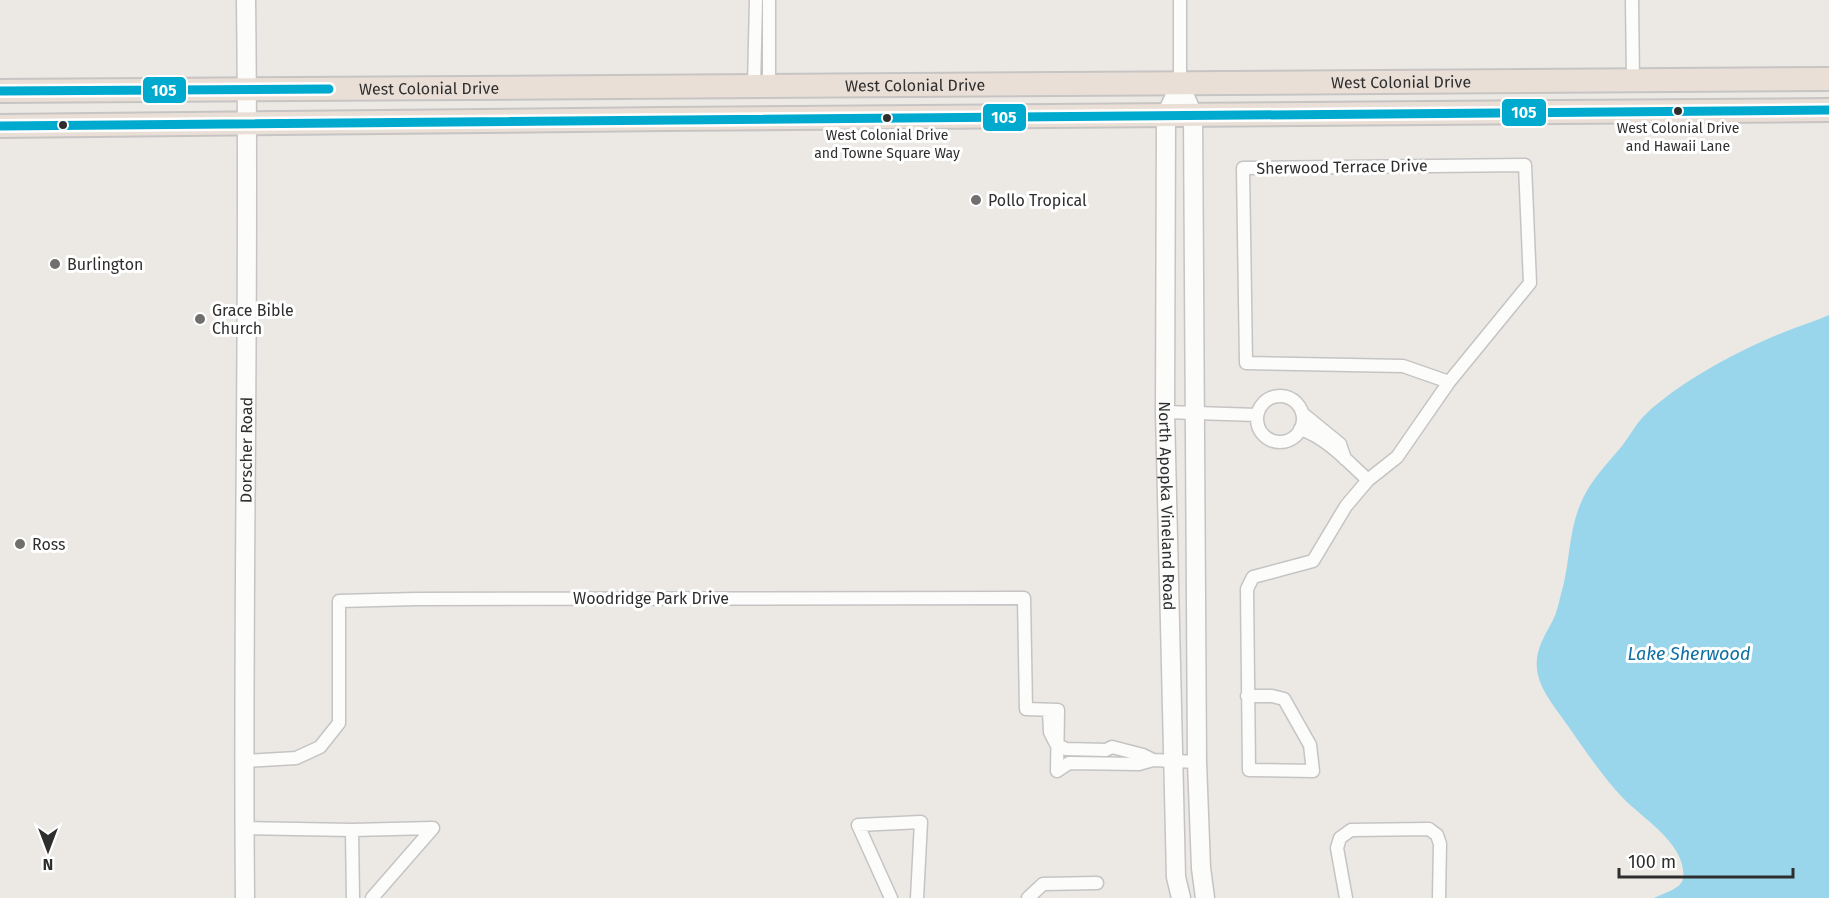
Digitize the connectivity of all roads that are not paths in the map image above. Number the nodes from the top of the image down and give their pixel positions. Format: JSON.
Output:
{"nodes":[{"id":1,"x":246,"y":0,"type":"edge"},
{"id":2,"x":756,"y":0,"type":"edge"},
{"id":3,"x":769,"y":0,"type":"edge"},
{"id":4,"x":1180,"y":0,"type":"edge"},
{"id":5,"x":1632,"y":0,"type":"edge"},
{"id":6,"x":1829,"y":79,"type":"edge"},
{"id":7,"x":1633,"y":81,"type":"junction"},
{"id":8,"x":1180,"y":85,"type":"junction"},
{"id":9,"x":762,"y":87,"type":"junction"},
{"id":10,"x":861,"y":87,"type":"junction"},
{"id":11,"x":247,"y":90,"type":"junction"},
{"id":12,"x":0,"y":92,"type":"edge"},
{"id":13,"x":1829,"y":110,"type":"edge"},
{"id":14,"x":1560,"y":112,"type":"junction"},
{"id":15,"x":1166,"y":115,"type":"junction"},
{"id":16,"x":1193,"y":115,"type":"junction"},
{"id":17,"x":665,"y":119,"type":"junction"},
{"id":18,"x":765,"y":119,"type":"junction"},
{"id":19,"x":247,"y":124,"type":"junction"},
{"id":20,"x":0,"y":126,"type":"edge"},
{"id":21,"x":1449,"y":382,"type":"junction"},
{"id":22,"x":1165,"y":412,"type":"junction"},
{"id":23,"x":1194,"y":412,"type":"junction"},
{"id":24,"x":1302,"y":413,"type":"junction"},
{"id":25,"x":1257,"y":415,"type":"junction"},
{"id":26,"x":1300,"y":429,"type":"junction"},
{"id":27,"x":1345,"y":459,"type":"junction"},
{"id":28,"x":1368,"y":480,"type":"junction"},
{"id":29,"x":1247,"y":696,"type":"junction"},
{"id":30,"x":1056,"y":744,"type":"junction"},
{"id":31,"x":1153,"y":760,"type":"junction"},
{"id":32,"x":1173,"y":761,"type":"junction"},
{"id":33,"x":244,"y":762,"type":"junction"},
{"id":34,"x":1197,"y":762,"type":"junction"},
{"id":35,"x":244,"y":828,"type":"junction"},
{"id":36,"x":352,"y":830,"type":"junction"},
{"id":37,"x":1097,"y":883,"type":"dead end"},
{"id":38,"x":245,"y":898,"type":"edge"},
{"id":39,"x":353,"y":898,"type":"edge"},
{"id":40,"x":372,"y":898,"type":"edge"},
{"id":41,"x":891,"y":898,"type":"edge"},
{"id":42,"x":917,"y":898,"type":"edge"},
{"id":43,"x":1028,"y":898,"type":"edge"},
{"id":44,"x":1181,"y":898,"type":"edge"},
{"id":45,"x":1205,"y":898,"type":"edge"},
{"id":46,"x":1346,"y":898,"type":"edge"},
{"id":47,"x":1439,"y":898,"type":"edge"}],
"edges":[{"from":1,"to":11,"type":"street","name":"Dorscher Road"},
{"from":2,"to":9,"type":"street"},
{"from":3,"to":9,"type":"street"},
{"from":4,"to":8,"type":"street"},
{"from":5,"to":7,"type":"street"},
{"from":6,"to":7,"type":"highway","name":"West Colonial Drive"},
{"from":7,"to":8,"type":"highway","name":"West Colonial Drive"},
{"from":7,"to":14,"type":"highway"},
{"from":8,"to":10,"type":"highway","name":"West Colonial Drive"},
{"from":8,"to":15,"type":"street"},
{"from":8,"to":16,"type":"street"},
{"from":9,"to":10,"type":"highway","name":"West Colonial Drive"},
{"from":9,"to":11,"type":"highway","name":"West Colonial Drive"},
{"from":9,"to":17,"type":"highway"},
{"from":10,"to":18,"type":"highway"},
{"from":11,"to":12,"type":"highway","name":"West Colonial Drive"},
{"from":11,"to":19,"type":"street","name":"Dorscher Road"},
{"from":13,"to":14,"type":"highway","name":"West Colonial Drive"},
{"from":14,"to":16,"type":"highway","name":"West Colonial Drive"},
{"from":15,"to":16,"type":"highway","name":"West Colonial Drive"},
{"from":15,"to":18,"type":"highway","name":"West Colonial Drive"},
{"from":15,"to":22,"type":"street","name":"North Apopka Vineland Road"},
{"from":16,"to":23,"type":"street","name":"North Apopka Vineland Road"},
{"from":17,"to":18,"type":"highway","name":"West Colonial Drive"},
{"from":17,"to":19,"type":"highway","name":"West Colonial Drive"},
{"from":19,"to":20,"type":"highway","name":"West Colonial Drive"},
{"from":19,"to":33,"type":"street","name":"Dorscher Road"},
{"from":21,"to":21,"type":"street","name":"Sherwood Terrace Drive"},
{"from":21,"to":28,"type":"street","name":"Sherwood Terrace Drive"},
{"from":22,"to":23,"type":"street"},
{"from":22,"to":32,"type":"street","name":"North Apopka Vineland Road"},
{"from":23,"to":25,"type":"street"},
{"from":23,"to":34,"type":"street","name":"North Apopka Vineland Road"},
{"from":24,"to":25,"type":"street"},
{"from":24,"to":26,"type":"street"},
{"from":24,"to":27,"type":"street"},
{"from":25,"to":26,"type":"street"},
{"from":26,"to":27,"type":"street"},
{"from":27,"to":28,"type":"street"},
{"from":28,"to":29,"type":"street","name":"Sherwood Terrace Drive"},
{"from":29,"to":29,"type":"street","name":"Sherwood Terrace Drive"},
{"from":30,"to":31,"type":"street","name":"Woodridge Park Drive"},
{"from":30,"to":31,"type":"street","name":"Woodridge Park Drive"},
{"from":30,"to":33,"type":"street","name":"Woodridge Park Drive"},
{"from":31,"to":32,"type":"street","name":"Woodridge Park Drive"},
{"from":32,"to":34,"type":"street","name":"Woodridge Park Drive"},
{"from":32,"to":44,"type":"street","name":"North Apopka Vineland Road"},
{"from":33,"to":35,"type":"street","name":"Dorscher Road"},
{"from":34,"to":45,"type":"street","name":"North Apopka Vineland Road"},
{"from":35,"to":36,"type":"street"},
{"from":35,"to":38,"type":"street","name":"Dorscher Road"},
{"from":36,"to":39,"type":"street"},
{"from":36,"to":40,"type":"street"},
{"from":37,"to":43,"type":"street"},
{"from":41,"to":42,"type":"street"},
{"from":46,"to":47,"type":"street"}]}
